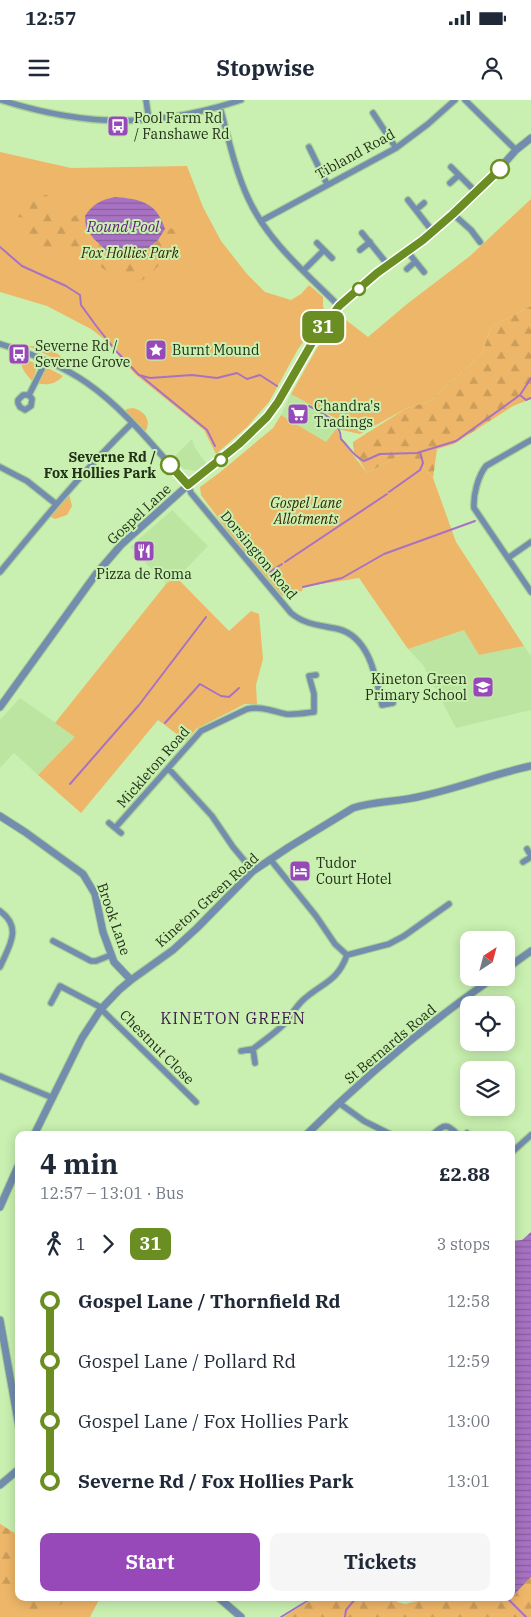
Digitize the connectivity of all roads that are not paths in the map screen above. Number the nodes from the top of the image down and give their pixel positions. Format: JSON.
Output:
{"nodes":[{"id":1,"x":1,"y":100,"type":"edge"},
{"id":2,"x":146,"y":100,"type":"edge"},
{"id":3,"x":241,"y":100,"type":"edge"},
{"id":4,"x":455,"y":100,"type":"edge"},
{"id":5,"x":465,"y":100,"type":"edge"},
{"id":6,"x":220,"y":107,"type":"junction"},
{"id":7,"x":373,"y":113,"type":"dead end"},
{"id":8,"x":149,"y":120,"type":"junction"},
{"id":9,"x":531,"y":138,"type":"edge"},
{"id":10,"x":309,"y":147,"type":"dead end"},
{"id":11,"x":396,"y":148,"type":"junction"},
{"id":12,"x":516,"y":150,"type":"junction"},
{"id":13,"x":451,"y":167,"type":"dead end"},
{"id":14,"x":459,"y":175,"type":"junction"},
{"id":15,"x":450,"y":183,"type":"dead end"},
{"id":16,"x":327,"y":184,"type":"junction"},
{"id":17,"x":476,"y":192,"type":"junction"},
{"id":18,"x":408,"y":200,"type":"dead end"},
{"id":19,"x":424,"y":203,"type":"dead end"},
{"id":20,"x":416,"y":210,"type":"junction"},
{"id":21,"x":453,"y":214,"type":"junction"},
{"id":22,"x":261,"y":221,"type":"junction"},
{"id":23,"x":433,"y":232,"type":"junction"},
{"id":24,"x":362,"y":233,"type":"dead end"},
{"id":25,"x":370,"y":242,"type":"junction"},
{"id":26,"x":480,"y":242,"type":"dead end"},
{"id":27,"x":316,"y":244,"type":"dead end"},
{"id":28,"x":324,"y":250,"type":"junction"},
{"id":29,"x":360,"y":250,"type":"dead end"},
{"id":30,"x":407,"y":251,"type":"junction"},
{"id":31,"x":332,"y":258,"type":"dead end"},
{"id":32,"x":415,"y":262,"type":"junction"},
{"id":33,"x":388,"y":265,"type":"junction"},
{"id":34,"x":407,"y":268,"type":"dead end"},
{"id":35,"x":303,"y":271,"type":"junction"},
{"id":36,"x":424,"y":272,"type":"dead end"},
{"id":37,"x":339,"y":306,"type":"junction"},
{"id":38,"x":0,"y":344,"type":"edge"},
{"id":39,"x":46,"y":361,"type":"junction"},
{"id":40,"x":29,"y":395,"type":"dead end"},
{"id":41,"x":132,"y":423,"type":"junction"},
{"id":42,"x":531,"y":440,"type":"edge"},
{"id":43,"x":0,"y":466,"type":"edge"},
{"id":44,"x":188,"y":485,"type":"junction"},
{"id":45,"x":56,"y":504,"type":"junction"},
{"id":46,"x":531,"y":542,"type":"edge"},
{"id":47,"x":508,"y":558,"type":"junction"},
{"id":48,"x":0,"y":572,"type":"edge"},
{"id":49,"x":531,"y":592,"type":"edge"},
{"id":50,"x":316,"y":675,"type":"dead end"},
{"id":51,"x":393,"y":703,"type":"dead end"},
{"id":52,"x":0,"y":707,"type":"edge"},
{"id":53,"x":531,"y":766,"type":"edge"},
{"id":54,"x":168,"y":768,"type":"junction"},
{"id":55,"x":0,"y":816,"type":"edge"},
{"id":56,"x":110,"y":823,"type":"dead end"},
{"id":57,"x":115,"y":828,"type":"junction"},
{"id":58,"x":121,"y":833,"type":"dead end"},
{"id":59,"x":527,"y":849,"type":"dead end"},
{"id":60,"x":531,"y":856,"type":"edge"},
{"id":61,"x":270,"y":859,"type":"junction"},
{"id":62,"x":523,"y":862,"type":"dead end"},
{"id":63,"x":253,"y":871,"type":"junction"},
{"id":64,"x":449,"y":904,"type":"dead end"},
{"id":65,"x":0,"y":911,"type":"edge"},
{"id":66,"x":53,"y":942,"type":"dead end"},
{"id":67,"x":531,"y":951,"type":"edge"},
{"id":68,"x":111,"y":955,"type":"junction"},
{"id":69,"x":347,"y":955,"type":"junction"},
{"id":70,"x":515,"y":962,"type":"edge"},
{"id":71,"x":0,"y":967,"type":"edge"},
{"id":72,"x":131,"y":980,"type":"junction"},
{"id":73,"x":482,"y":986,"type":"edge"},
{"id":74,"x":51,"y":1003,"type":"dead end"},
{"id":75,"x":102,"y":1008,"type":"junction"},
{"id":76,"x":253,"y":1049,"type":"junction"},
{"id":77,"x":242,"y":1051,"type":"dead end"},
{"id":78,"x":254,"y":1063,"type":"dead end"},
{"id":79,"x":0,"y":1076,"type":"edge"},
{"id":80,"x":53,"y":1098,"type":"junction"},
{"id":81,"x":196,"y":1102,"type":"dead end"},
{"id":82,"x":339,"y":1103,"type":"junction"},
{"id":83,"x":36,"y":1131,"type":"edge"},
{"id":84,"x":310,"y":1131,"type":"edge"},
{"id":85,"x":384,"y":1131,"type":"edge"},
{"id":86,"x":437,"y":1131,"type":"edge"},
{"id":87,"x":454,"y":1131,"type":"edge"},
{"id":88,"x":531,"y":1135,"type":"edge"},
{"id":89,"x":515,"y":1149,"type":"edge"},
{"id":90,"x":15,"y":1173,"type":"edge"},
{"id":91,"x":0,"y":1207,"type":"edge"},
{"id":92,"x":0,"y":1320,"type":"edge"},
{"id":93,"x":15,"y":1404,"type":"edge"},
{"id":94,"x":15,"y":1472,"type":"edge"},
{"id":95,"x":0,"y":1484,"type":"edge"},
{"id":96,"x":222,"y":1601,"type":"edge"},
{"id":97,"x":241,"y":1617,"type":"edge"}],
"edges":[{"from":1,"to":8,"type":"street"},
{"from":2,"to":8,"type":"street"},
{"from":3,"to":6,"type":"street"},
{"from":4,"to":11,"type":"street","name":"Tibland Road"},
{"from":5,"to":12,"type":"street"},
{"from":6,"to":8,"type":"street"},
{"from":6,"to":22,"type":"street"},
{"from":7,"to":11,"type":"street"},
{"from":9,"to":12,"type":"street","name":"Gospel Lane"},
{"from":10,"to":16,"type":"street"},
{"from":11,"to":16,"type":"street","name":"Tibland Road"},
{"from":12,"to":17,"type":"street","name":"Gospel Lane"},
{"from":13,"to":14,"type":"street"},
{"from":14,"to":15,"type":"street"},
{"from":14,"to":17,"type":"street"},
{"from":16,"to":22,"type":"street","name":"Tibland Road"},
{"from":17,"to":21,"type":"street","name":"Gospel Lane"},
{"from":18,"to":20,"type":"street"},
{"from":19,"to":20,"type":"street"},
{"from":20,"to":23,"type":"street"},
{"from":21,"to":23,"type":"street","name":"Gospel Lane"},
{"from":21,"to":26,"type":"street"},
{"from":22,"to":35,"type":"street"},
{"from":23,"to":30,"type":"street","name":"Gospel Lane"},
{"from":24,"to":25,"type":"street"},
{"from":25,"to":29,"type":"street"},
{"from":25,"to":33,"type":"street"},
{"from":27,"to":28,"type":"street"},
{"from":28,"to":31,"type":"street"},
{"from":28,"to":35,"type":"street"},
{"from":30,"to":32,"type":"street"},
{"from":30,"to":33,"type":"street","name":"Gospel Lane"},
{"from":32,"to":34,"type":"street"},
{"from":32,"to":36,"type":"street"},
{"from":33,"to":37,"type":"street","name":"Gospel Lane"},
{"from":35,"to":37,"type":"street"},
{"from":37,"to":44,"type":"street","name":"Gospel Lane"},
{"from":38,"to":39,"type":"street"},
{"from":39,"to":40,"type":"street"},
{"from":39,"to":41,"type":"street"},
{"from":41,"to":44,"type":"street"},
{"from":41,"to":45,"type":"street"},
{"from":42,"to":47,"type":"street"},
{"from":43,"to":45,"type":"street"},
{"from":44,"to":51,"type":"street","name":"Dorsington Road"},
{"from":44,"to":52,"type":"street","name":"Gospel Lane"},
{"from":45,"to":48,"type":"street"},
{"from":46,"to":47,"type":"street"},
{"from":47,"to":49,"type":"street"},
{"from":50,"to":54,"type":"street","name":"Mickleton Road"},
{"from":53,"to":61,"type":"street","name":"Kineton Green Road"},
{"from":54,"to":57,"type":"street","name":"Mickleton Road"},
{"from":54,"to":63,"type":"street"},
{"from":55,"to":68,"type":"street","name":"Brook Lane"},
{"from":56,"to":57,"type":"street","name":"Mickleton Road"},
{"from":57,"to":58,"type":"street","name":"Mickleton Road"},
{"from":59,"to":60,"type":"street"},
{"from":60,"to":62,"type":"street"},
{"from":61,"to":63,"type":"street","name":"Kineton Green Road"},
{"from":61,"to":69,"type":"street"},
{"from":63,"to":72,"type":"street","name":"Kineton Green Road"},
{"from":64,"to":69,"type":"street"},
{"from":65,"to":71,"type":"street"},
{"from":66,"to":68,"type":"street"},
{"from":67,"to":70,"type":"street"},
{"from":68,"to":72,"type":"street","name":"Brook Lane"},
{"from":69,"to":76,"type":"street"},
{"from":72,"to":75,"type":"street","name":"Kineton Green Road"},
{"from":73,"to":82,"type":"street","name":"St Bernards Road"},
{"from":74,"to":75,"type":"street","name":"Chestnut Close"},
{"from":75,"to":80,"type":"street","name":"Kineton Green Road"},
{"from":75,"to":81,"type":"street","name":"Chestnut Close"},
{"from":76,"to":77,"type":"street"},
{"from":76,"to":78,"type":"street"},
{"from":79,"to":80,"type":"street"},
{"from":80,"to":83,"type":"street","name":"Kineton Green Road"},
{"from":82,"to":84,"type":"street","name":"St Bernards Road"},
{"from":82,"to":85,"type":"street"},
{"from":86,"to":87,"type":"street"},
{"from":88,"to":89,"type":"street"},
{"from":90,"to":91,"type":"street"},
{"from":92,"to":93,"type":"street"},
{"from":94,"to":95,"type":"street"},
{"from":96,"to":97,"type":"street"}]}
